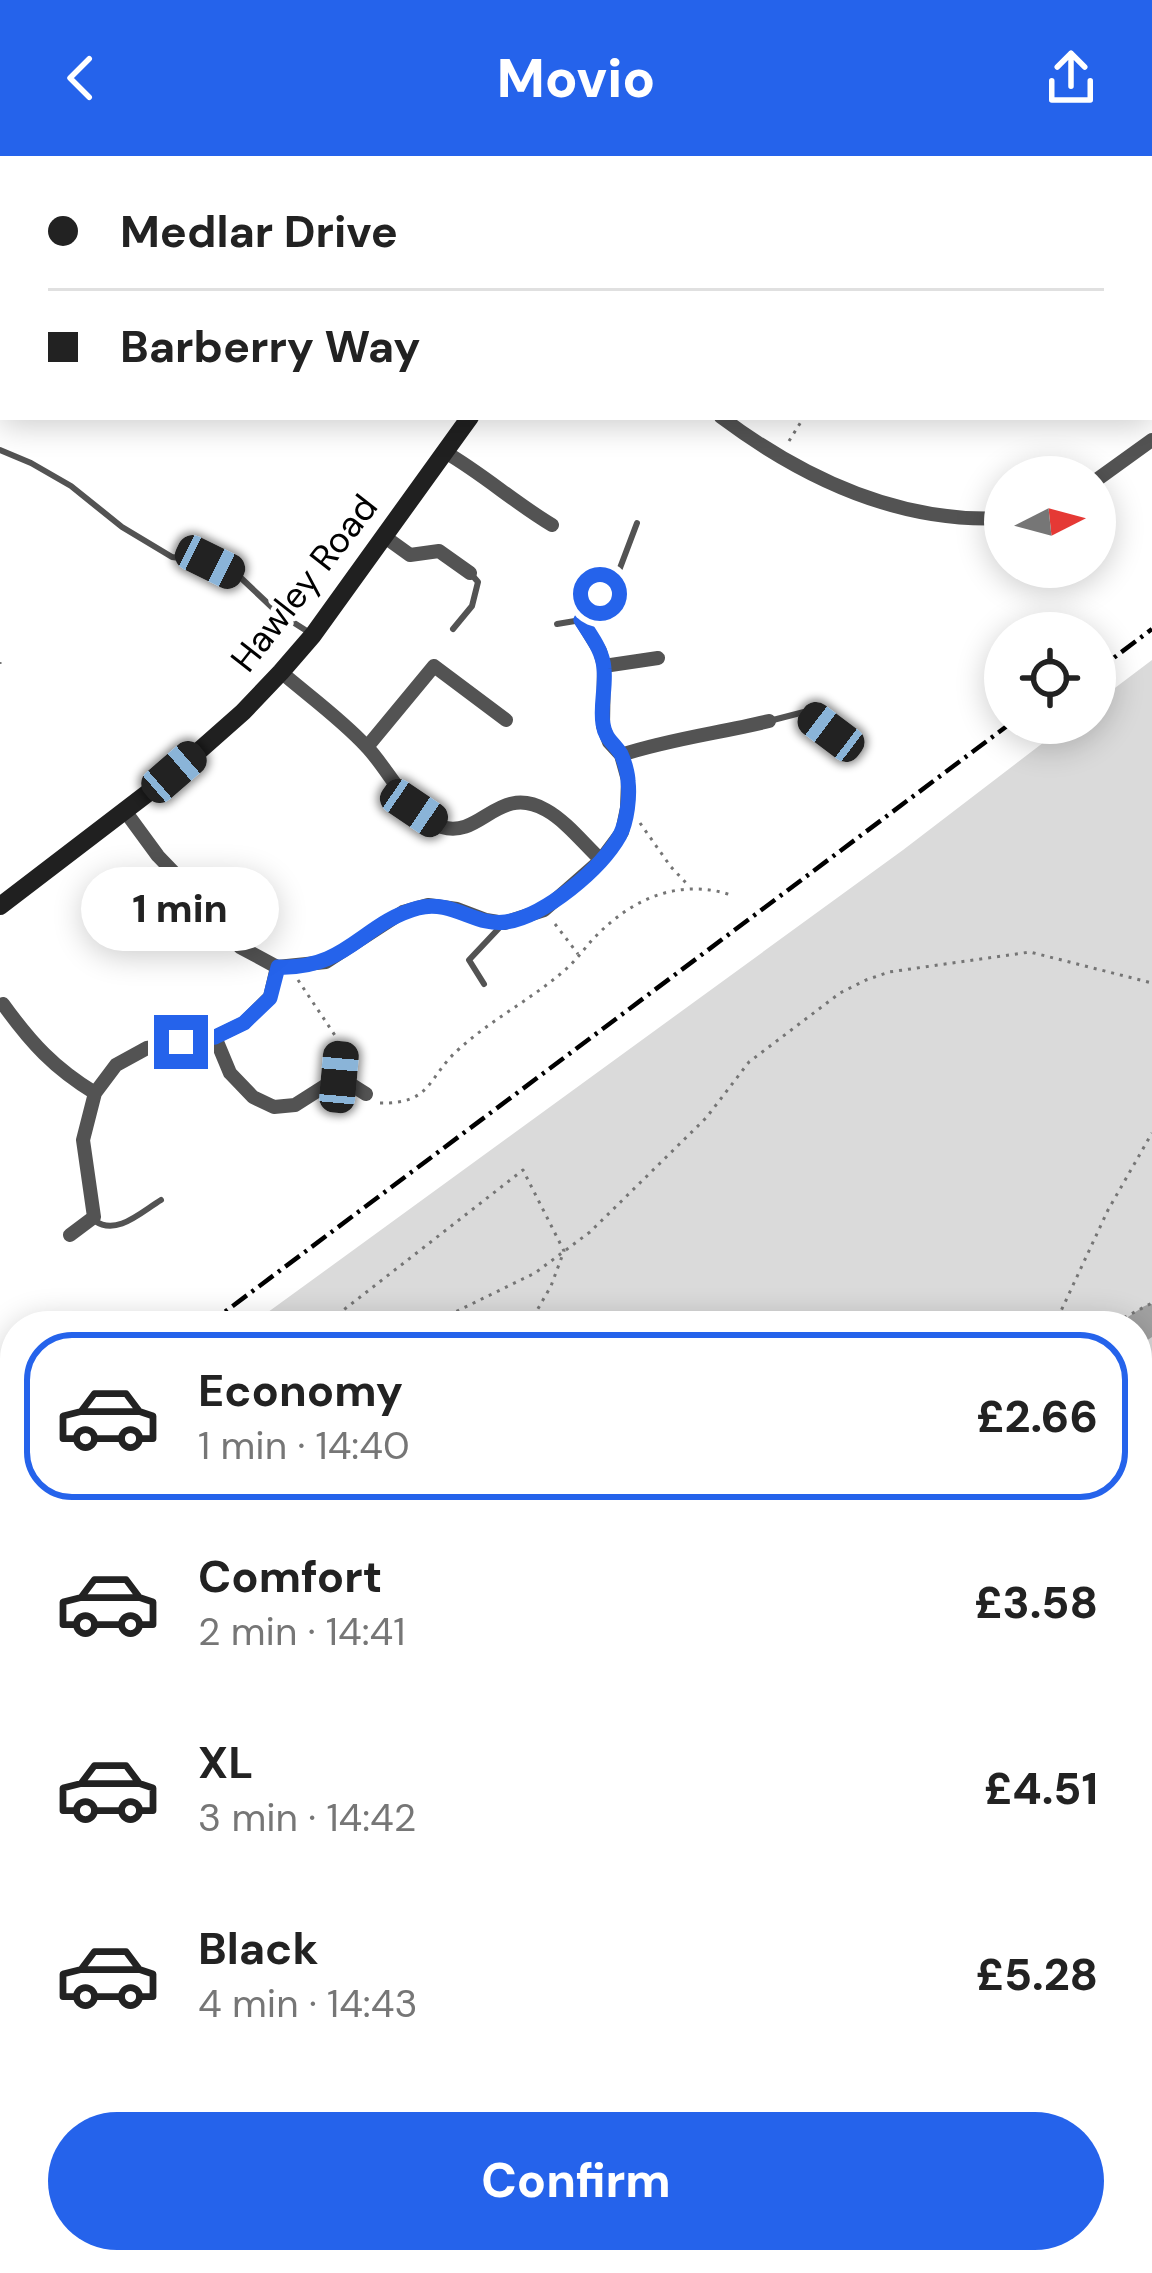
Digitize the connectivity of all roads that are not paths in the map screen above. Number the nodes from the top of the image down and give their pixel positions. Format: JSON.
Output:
{"nodes":[{"id":1,"x":468,"y":420,"type":"edge"},
{"id":2,"x":725,"y":420,"type":"edge"},
{"id":3,"x":1152,"y":440,"type":"edge"},
{"id":4,"x":0,"y":450,"type":"edge"},
{"id":5,"x":445,"y":452,"type":"junction"},
{"id":6,"x":1116,"y":466,"type":"edge"},
{"id":7,"x":984,"y":518,"type":"edge"},
{"id":8,"x":637,"y":524,"type":"dead end"},
{"id":9,"x":552,"y":525,"type":"dead end"},
{"id":10,"x":385,"y":537,"type":"junction"},
{"id":11,"x":470,"y":573,"type":"joint"},
{"id":12,"x":581,"y":620,"type":"junction"},
{"id":13,"x":557,"y":624,"type":"dead end"},
{"id":14,"x":453,"y":628,"type":"dead end"},
{"id":15,"x":313,"y":635,"type":"junction"},
{"id":16,"x":658,"y":658,"type":"dead end"},
{"id":17,"x":604,"y":666,"type":"junction"},
{"id":18,"x":281,"y":672,"type":"junction"},
{"id":19,"x":506,"y":720,"type":"dead end"},
{"id":20,"x":770,"y":721,"type":"joint"},
{"id":21,"x":831,"y":732,"type":"dead end"},
{"id":22,"x":367,"y":747,"type":"junction"},
{"id":23,"x":621,"y":755,"type":"junction"},
{"id":24,"x":125,"y":811,"type":"junction"},
{"id":25,"x":601,"y":860,"type":"junction"},
{"id":26,"x":0,"y":906,"type":"edge"},
{"id":27,"x":504,"y":923,"type":"junction"},
{"id":28,"x":284,"y":968,"type":"junction"},
{"id":29,"x":484,"y":984,"type":"dead end"},
{"id":30,"x":3,"y":1004,"type":"edge"},
{"id":31,"x":215,"y":1037,"type":"junction"},
{"id":32,"x":342,"y":1050,"type":"road end"},
{"id":33,"x":339,"y":1077,"type":"junction"},
{"id":34,"x":95,"y":1093,"type":"junction"},
{"id":35,"x":366,"y":1094,"type":"road end"},
{"id":36,"x":161,"y":1200,"type":"dead end"},
{"id":37,"x":94,"y":1217,"type":"junction"},
{"id":38,"x":70,"y":1235,"type":"dead end"}],
"edges":[{"from":1,"to":5,"type":"main road","name":"Hawley Road"},
{"from":2,"to":7,"type":"street"},
{"from":3,"to":6,"type":"street"},
{"from":4,"to":15,"type":"lane"},
{"from":5,"to":9,"type":"street"},
{"from":5,"to":10,"type":"main road","name":"Hawley Road"},
{"from":8,"to":12,"type":"lane"},
{"from":10,"to":11,"type":"street"},
{"from":10,"to":15,"type":"main road","name":"Hawley Road"},
{"from":11,"to":14,"type":"lane"},
{"from":12,"to":13,"type":"lane"},
{"from":12,"to":17,"type":"street"},
{"from":15,"to":18,"type":"main road","name":"Hawley Road"},
{"from":16,"to":17,"type":"street"},
{"from":17,"to":23,"type":"street"},
{"from":18,"to":22,"type":"street"},
{"from":18,"to":24,"type":"main road","name":"Hawley Road"},
{"from":19,"to":22,"type":"street"},
{"from":20,"to":21,"type":"lane"},
{"from":20,"to":23,"type":"street"},
{"from":22,"to":25,"type":"street"},
{"from":23,"to":25,"type":"street"},
{"from":24,"to":26,"type":"main road","name":"Hawley Road"},
{"from":24,"to":28,"type":"street"},
{"from":25,"to":27,"type":"street"},
{"from":27,"to":28,"type":"street"},
{"from":27,"to":29,"type":"lane"},
{"from":28,"to":31,"type":"street"},
{"from":30,"to":34,"type":"street"},
{"from":31,"to":33,"type":"street"},
{"from":31,"to":34,"type":"street"},
{"from":32,"to":33,"type":"street"},
{"from":33,"to":35,"type":"street"},
{"from":34,"to":37,"type":"street"},
{"from":36,"to":37,"type":"lane"},
{"from":37,"to":38,"type":"street"}]}
